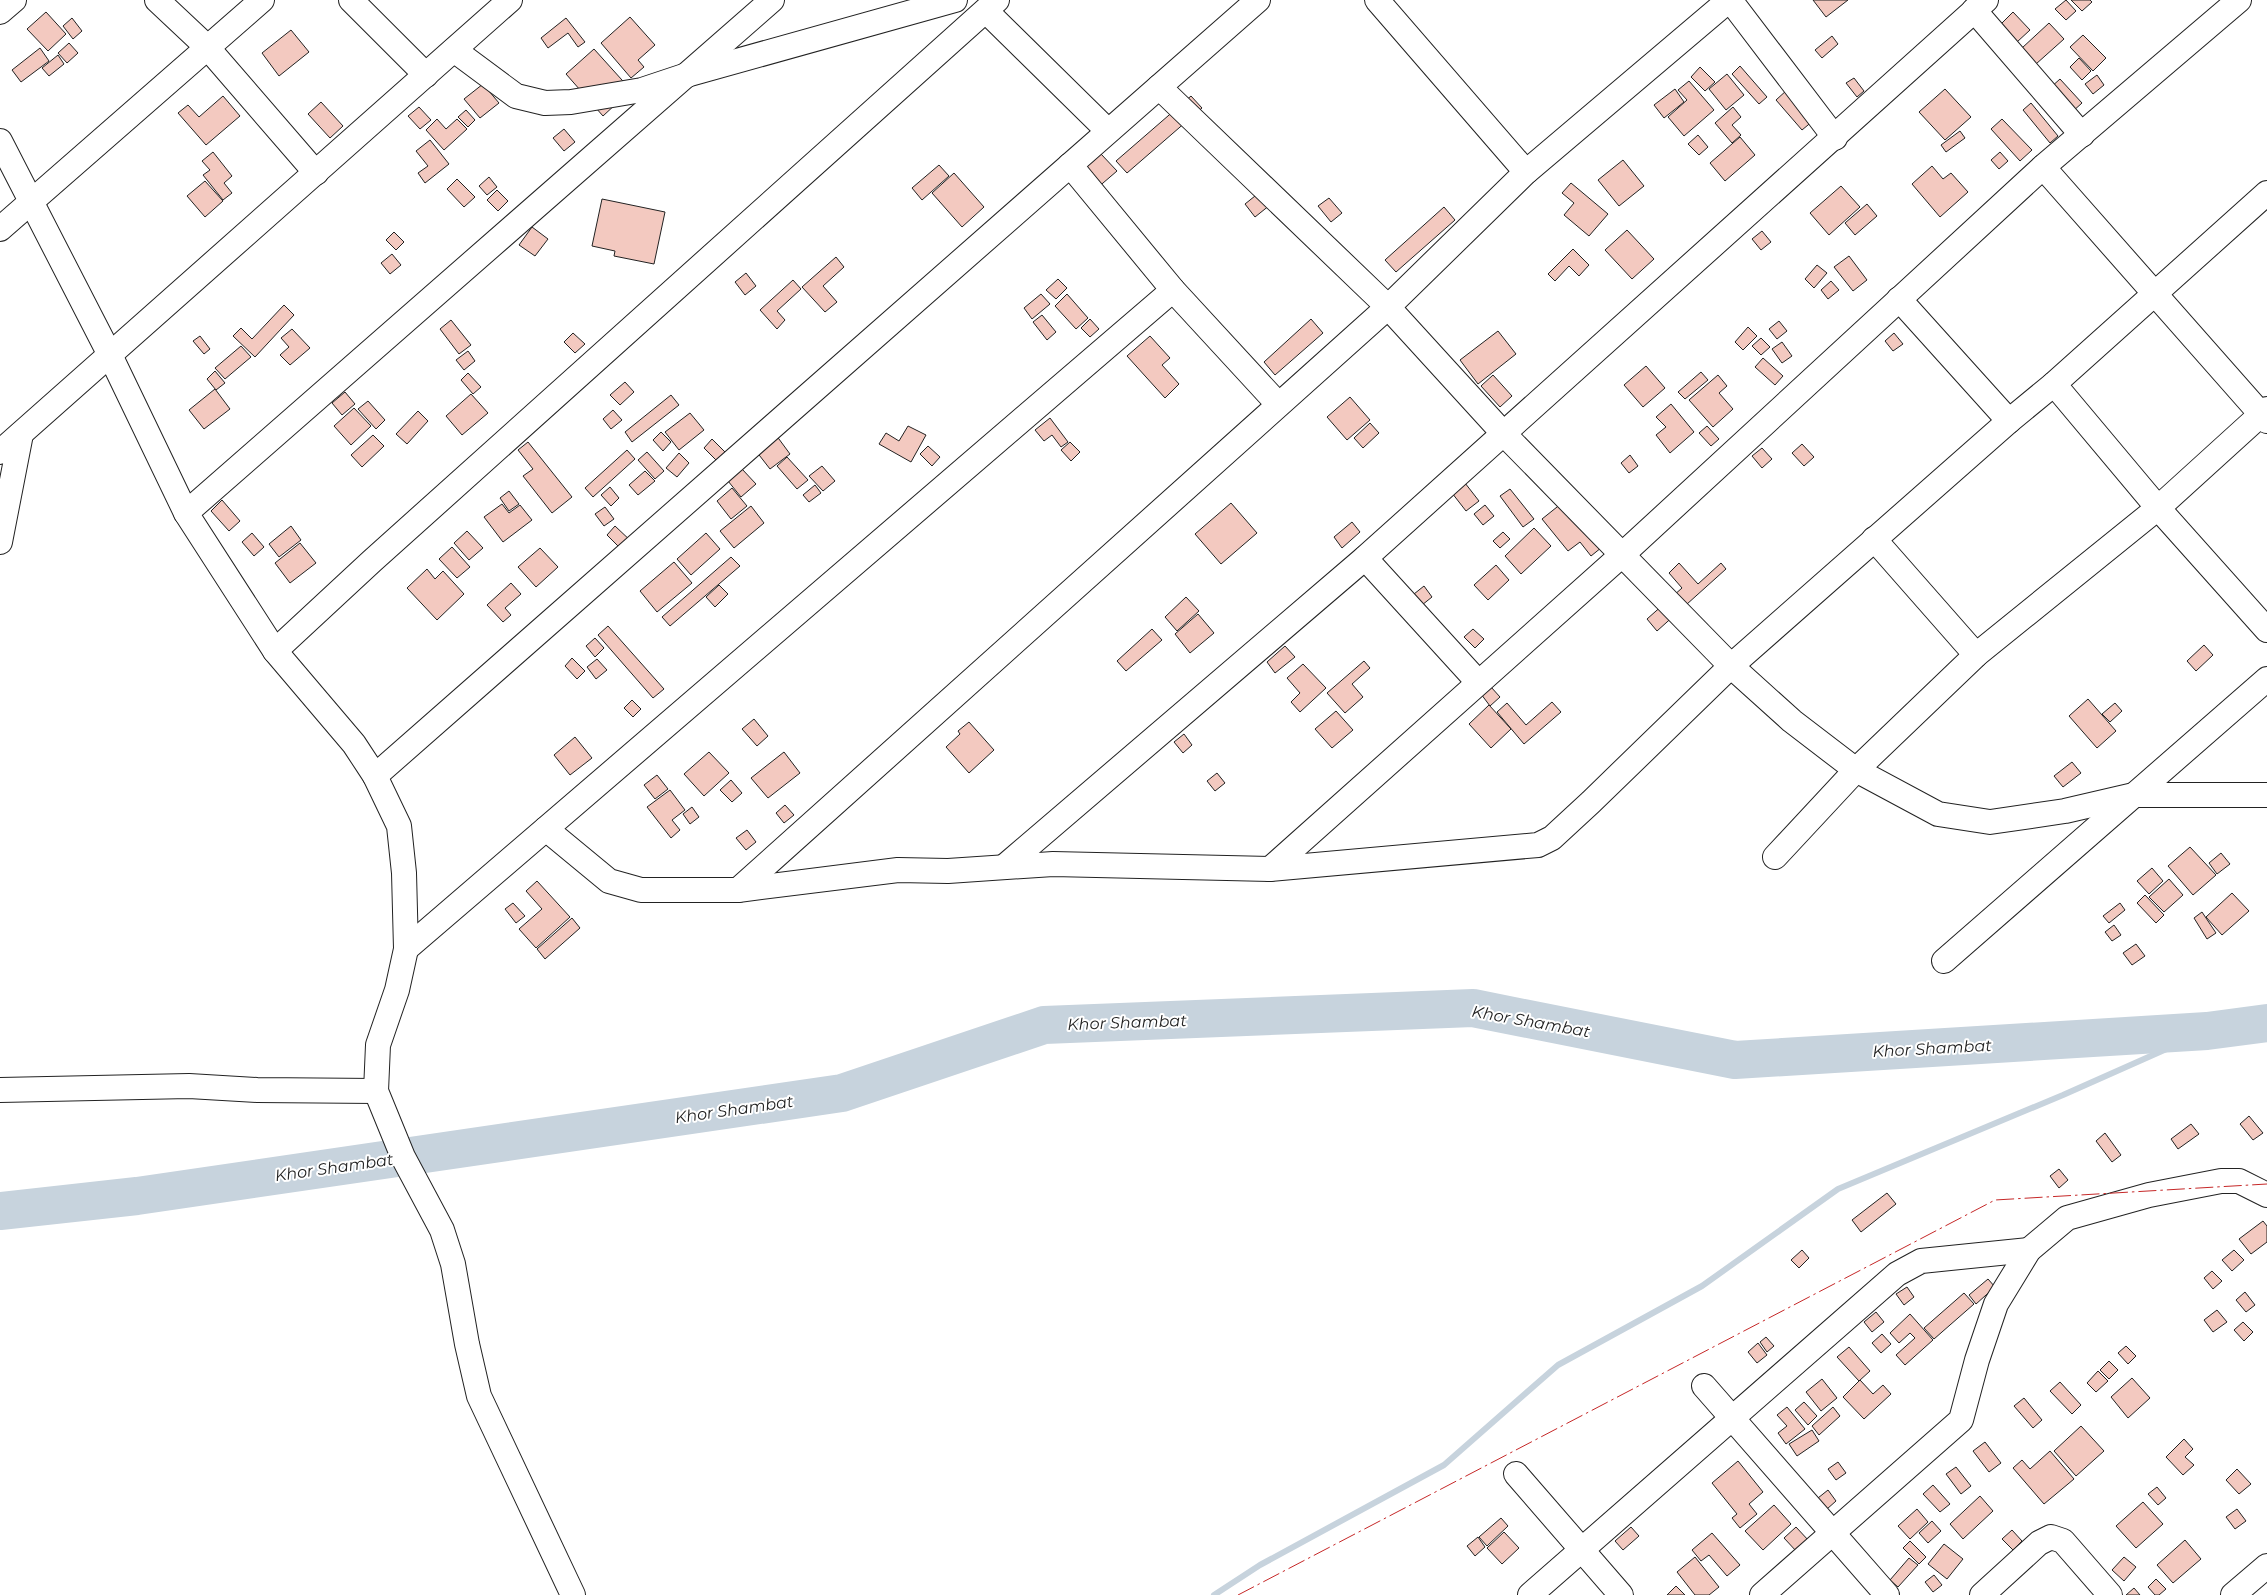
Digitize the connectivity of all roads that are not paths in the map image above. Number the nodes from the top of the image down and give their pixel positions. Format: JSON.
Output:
{"nodes":[{"id":1,"x":14,"y":0,"type":"edge"},
{"id":2,"x":157,"y":0,"type":"edge"},
{"id":3,"x":262,"y":0,"type":"edge"},
{"id":4,"x":350,"y":0,"type":"edge"},
{"id":5,"x":510,"y":0,"type":"edge"},
{"id":6,"x":772,"y":0,"type":"edge"},
{"id":7,"x":955,"y":0,"type":"edge"},
{"id":8,"x":1258,"y":0,"type":"edge"},
{"id":9,"x":1377,"y":0,"type":"edge"},
{"id":10,"x":1730,"y":0,"type":"edge"},
{"id":11,"x":2239,"y":0,"type":"edge"},
{"id":12,"x":1980,"y":5,"type":"edge"},
{"id":13,"x":992,"y":6,"type":"edge"},
{"id":14,"x":0,"y":12,"type":"edge"},
{"id":15,"x":207,"y":47,"type":"junction"},
{"id":16,"x":454,"y":50,"type":"junction"},
{"id":17,"x":690,"y":74,"type":"junction"},
{"id":18,"x":426,"y":75,"type":"junction"},
{"id":19,"x":1159,"y":87,"type":"junction"},
{"id":20,"x":1108,"y":131,"type":"junction"},
{"id":21,"x":2082,"y":134,"type":"junction"},
{"id":22,"x":1835,"y":138,"type":"junction"},
{"id":23,"x":0,"y":141,"type":"edge"},
{"id":24,"x":1070,"y":165,"type":"junction"},
{"id":25,"x":2043,"y":167,"type":"junction"},
{"id":26,"x":1526,"y":172,"type":"junction"},
{"id":27,"x":316,"y":173,"type":"junction"},
{"id":28,"x":2267,"y":193,"type":"edge"},
{"id":29,"x":31,"y":202,"type":"junction"},
{"id":30,"x":0,"y":229,"type":"edge"},
{"id":31,"x":1173,"y":290,"type":"junction"},
{"id":32,"x":2154,"y":292,"type":"junction"},
{"id":33,"x":1899,"y":299,"type":"junction"},
{"id":34,"x":1388,"y":306,"type":"junction"},
{"id":35,"x":110,"y":355,"type":"junction"},
{"id":36,"x":2054,"y":384,"type":"junction"},
{"id":37,"x":1278,"y":404,"type":"junction"},
{"id":38,"x":2265,"y":415,"type":"edge"},
{"id":39,"x":2008,"y":421,"type":"junction"},
{"id":40,"x":1503,"y":433,"type":"junction"},
{"id":41,"x":21,"y":434,"type":"junction"},
{"id":42,"x":0,"y":452,"type":"edge"},
{"id":43,"x":2158,"y":508,"type":"junction"},
{"id":44,"x":186,"y":513,"type":"junction"},
{"id":45,"x":1874,"y":539,"type":"junction"},
{"id":46,"x":0,"y":542,"type":"edge"},
{"id":47,"x":1623,"y":554,"type":"junction"},
{"id":48,"x":1365,"y":558,"type":"junction"},
{"id":49,"x":2267,"y":630,"type":"edge"},
{"id":50,"x":276,"y":651,"type":"junction"},
{"id":51,"x":1976,"y":655,"type":"junction"},
{"id":52,"x":1730,"y":666,"type":"junction"},
{"id":53,"x":2267,"y":679,"type":"edge"},
{"id":54,"x":1478,"y":682,"type":"junction"},
{"id":55,"x":1856,"y":770,"type":"junction"},
{"id":56,"x":376,"y":776,"type":"junction"},
{"id":57,"x":2134,"y":795,"type":"junction"},
{"id":58,"x":2267,"y":796,"type":"edge"},
{"id":59,"x":546,"y":829,"type":"junction"},
{"id":60,"x":1775,"y":857,"type":"dead end"},
{"id":61,"x":1005,"y":866,"type":"junction"},
{"id":62,"x":1270,"y":869,"type":"junction"},
{"id":63,"x":738,"y":890,"type":"junction"},
{"id":64,"x":406,"y":949,"type":"junction"},
{"id":65,"x":1944,"y":961,"type":"dead end"},
{"id":66,"x":0,"y":1090,"type":"edge"},
{"id":67,"x":376,"y":1091,"type":"junction"},
{"id":68,"x":2267,"y":1194,"type":"edge"},
{"id":69,"x":2029,"y":1250,"type":"junction"},
{"id":70,"x":1704,"y":1386,"type":"dead end"},
{"id":71,"x":1732,"y":1418,"type":"junction"},
{"id":72,"x":1516,"y":1474,"type":"dead end"},
{"id":73,"x":1833,"y":1533,"type":"junction"},
{"id":74,"x":1582,"y":1550,"type":"junction"},
{"id":75,"x":2267,"y":1566,"type":"edge"},
{"id":76,"x":573,"y":1595,"type":"edge"},
{"id":77,"x":1530,"y":1595,"type":"edge"},
{"id":78,"x":1621,"y":1595,"type":"edge"},
{"id":79,"x":1762,"y":1595,"type":"edge"},
{"id":80,"x":1887,"y":1595,"type":"edge"},
{"id":81,"x":1982,"y":1595,"type":"edge"},
{"id":82,"x":2110,"y":1595,"type":"edge"},
{"id":83,"x":2233,"y":1595,"type":"edge"}],
"edges":[{"from":1,"to":14,"type":"street"},
{"from":2,"to":15,"type":"street"},
{"from":3,"to":15,"type":"street"},
{"from":4,"to":18,"type":"street"},
{"from":5,"to":16,"type":"street"},
{"from":6,"to":17,"type":"street"},
{"from":7,"to":17,"type":"street"},
{"from":8,"to":19,"type":"street"},
{"from":9,"to":26,"type":"street"},
{"from":10,"to":22,"type":"street"},
{"from":10,"to":26,"type":"street"},
{"from":11,"to":21,"type":"street"},
{"from":12,"to":21,"type":"street"},
{"from":12,"to":22,"type":"street"},
{"from":13,"to":20,"type":"street"},
{"from":13,"to":50,"type":"street"},
{"from":15,"to":27,"type":"street"},
{"from":15,"to":29,"type":"street"},
{"from":16,"to":17,"type":"street"},
{"from":16,"to":18,"type":"street"},
{"from":17,"to":44,"type":"street"},
{"from":18,"to":27,"type":"street"},
{"from":19,"to":20,"type":"street"},
{"from":19,"to":34,"type":"street"},
{"from":20,"to":24,"type":"street"},
{"from":21,"to":25,"type":"street"},
{"from":22,"to":40,"type":"street"},
{"from":23,"to":29,"type":"street"},
{"from":24,"to":31,"type":"street"},
{"from":24,"to":56,"type":"street"},
{"from":25,"to":32,"type":"street"},
{"from":25,"to":33,"type":"street"},
{"from":26,"to":34,"type":"street"},
{"from":27,"to":35,"type":"street"},
{"from":28,"to":32,"type":"street"},
{"from":29,"to":30,"type":"street"},
{"from":29,"to":35,"type":"street"},
{"from":31,"to":37,"type":"street"},
{"from":31,"to":59,"type":"street"},
{"from":32,"to":36,"type":"street"},
{"from":32,"to":38,"type":"street"},
{"from":33,"to":39,"type":"street"},
{"from":33,"to":47,"type":"street"},
{"from":34,"to":37,"type":"street"},
{"from":34,"to":40,"type":"street"},
{"from":35,"to":41,"type":"street"},
{"from":35,"to":44,"type":"street"},
{"from":36,"to":39,"type":"street"},
{"from":36,"to":43,"type":"street"},
{"from":37,"to":63,"type":"street"},
{"from":38,"to":43,"type":"street"},
{"from":39,"to":45,"type":"street"},
{"from":40,"to":47,"type":"street"},
{"from":40,"to":48,"type":"street"},
{"from":41,"to":42,"type":"street"},
{"from":41,"to":46,"type":"street"},
{"from":43,"to":49,"type":"street"},
{"from":43,"to":51,"type":"street"},
{"from":44,"to":50,"type":"street"},
{"from":45,"to":51,"type":"street"},
{"from":45,"to":52,"type":"street"},
{"from":47,"to":52,"type":"street"},
{"from":47,"to":54,"type":"street"},
{"from":48,"to":54,"type":"street"},
{"from":48,"to":61,"type":"street"},
{"from":50,"to":56,"type":"street"},
{"from":51,"to":55,"type":"street"},
{"from":52,"to":55,"type":"street"},
{"from":52,"to":62,"type":"street"},
{"from":53,"to":57,"type":"street"},
{"from":54,"to":62,"type":"street"},
{"from":55,"to":57,"type":"street"},
{"from":55,"to":60,"type":"street"},
{"from":56,"to":64,"type":"street"},
{"from":57,"to":58,"type":"street"},
{"from":57,"to":65,"type":"street"},
{"from":59,"to":63,"type":"street"},
{"from":59,"to":64,"type":"street"},
{"from":61,"to":62,"type":"street"},
{"from":61,"to":63,"type":"street"},
{"from":64,"to":67,"type":"street"},
{"from":66,"to":67,"type":"street"},
{"from":67,"to":76,"type":"street"},
{"from":68,"to":69,"type":"street"},
{"from":69,"to":71,"type":"street"},
{"from":69,"to":73,"type":"street"},
{"from":70,"to":71,"type":"street"},
{"from":71,"to":73,"type":"street"},
{"from":71,"to":74,"type":"street"},
{"from":72,"to":74,"type":"street"},
{"from":73,"to":79,"type":"street"},
{"from":73,"to":80,"type":"street"},
{"from":74,"to":77,"type":"street"},
{"from":74,"to":78,"type":"street"},
{"from":75,"to":83,"type":"street"},
{"from":81,"to":82,"type":"street"}]}
